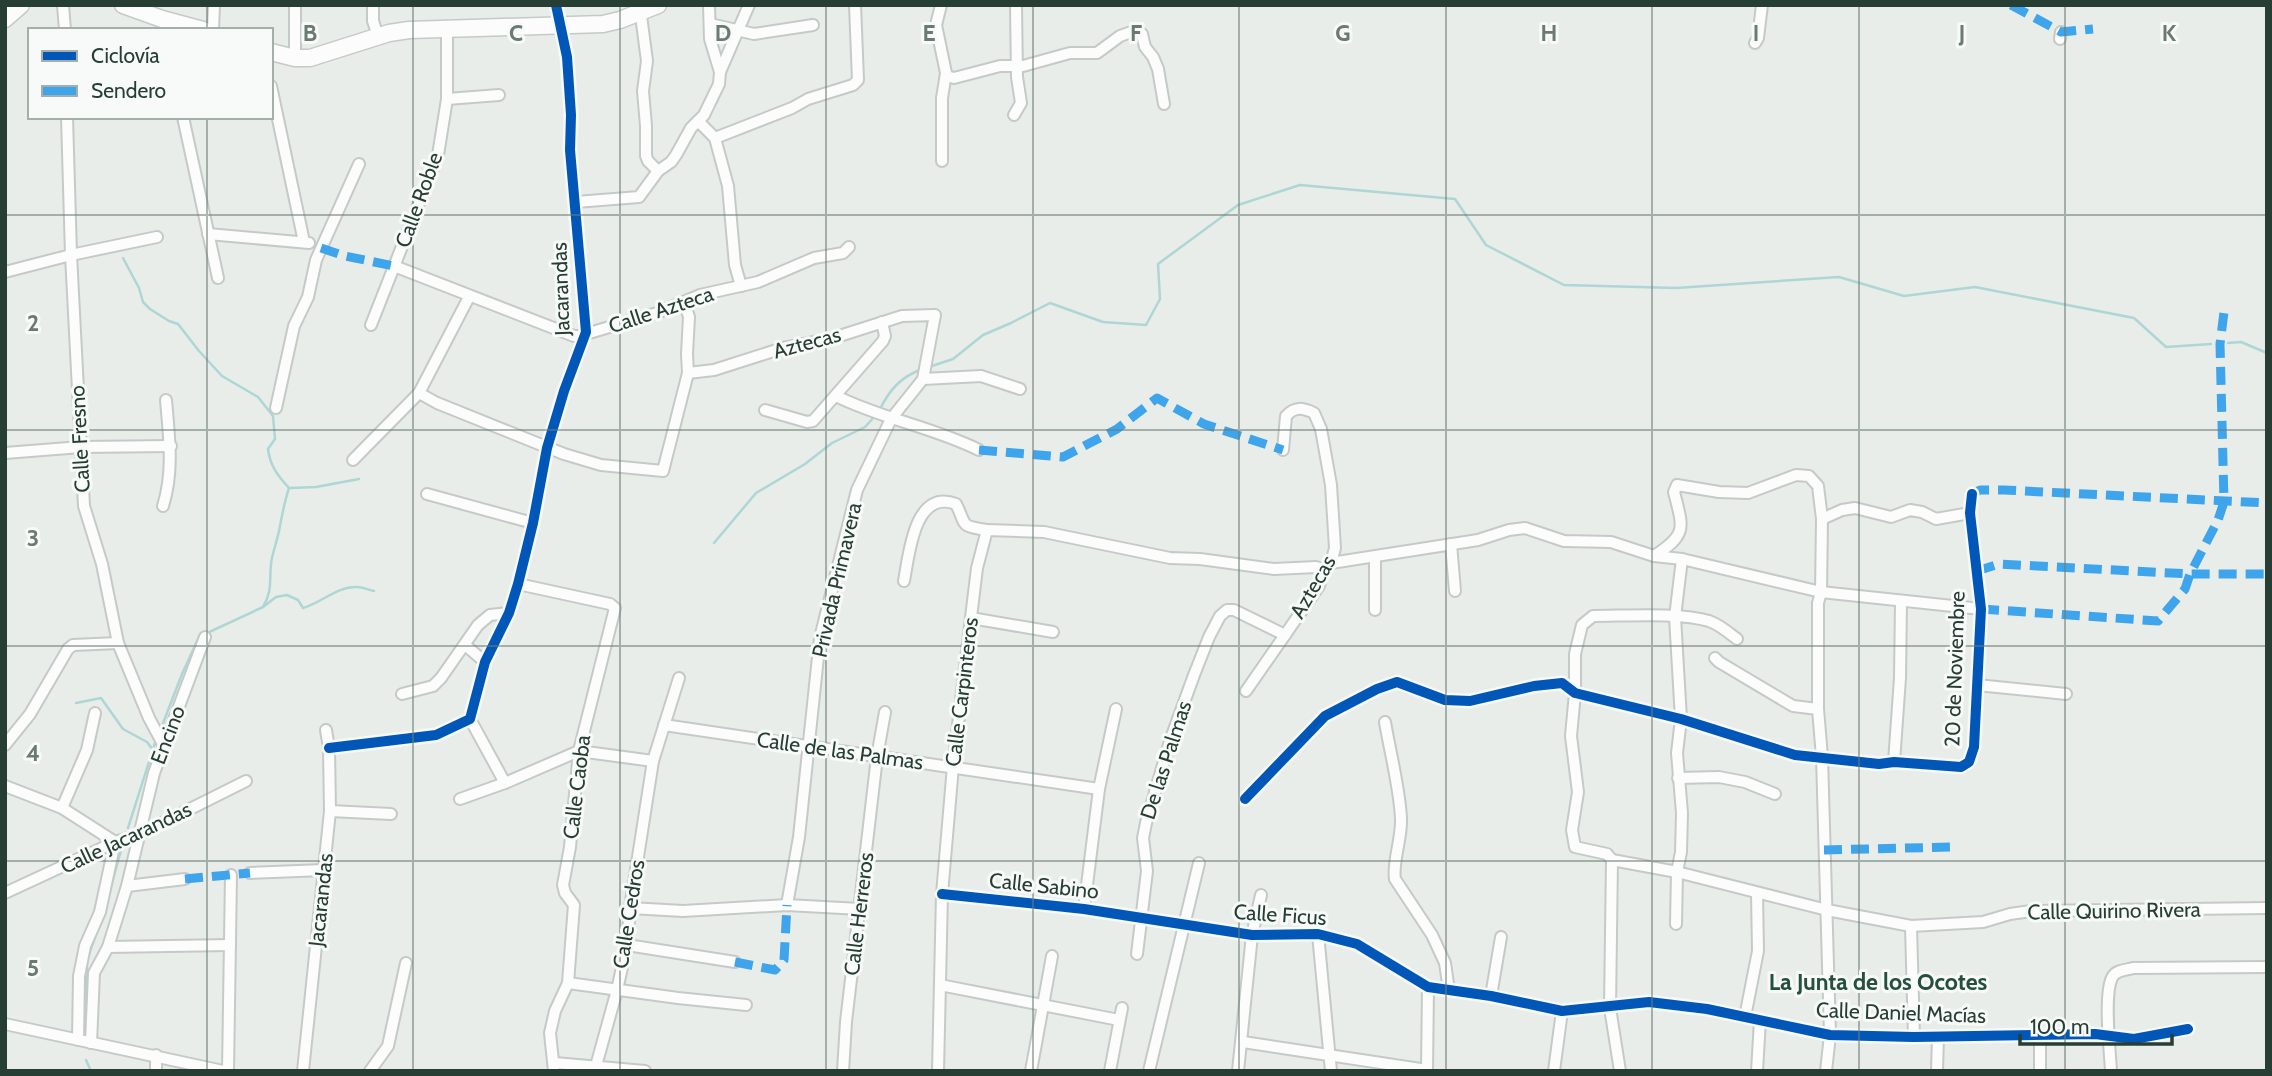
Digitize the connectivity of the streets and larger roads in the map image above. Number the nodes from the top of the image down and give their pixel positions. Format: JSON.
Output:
{"nodes":[{"id":1,"x":22,"y":5,"type":"edge"},
{"id":2,"x":63,"y":5,"type":"edge"},
{"id":3,"x":122,"y":5,"type":"edge"},
{"id":4,"x":214,"y":5,"type":"edge"},
{"id":5,"x":295,"y":5,"type":"edge"},
{"id":6,"x":373,"y":5,"type":"edge"},
{"id":7,"x":556,"y":5,"type":"edge"},
{"id":8,"x":658,"y":5,"type":"edge"},
{"id":9,"x":709,"y":5,"type":"edge"},
{"id":10,"x":749,"y":5,"type":"edge"},
{"id":11,"x":855,"y":5,"type":"edge"},
{"id":12,"x":941,"y":5,"type":"edge"},
{"id":13,"x":1016,"y":5,"type":"edge"},
{"id":14,"x":1762,"y":5,"type":"edge"},
{"id":15,"x":640,"y":9,"type":"edge"},
{"id":16,"x":5,"y":19,"type":"edge"},
{"id":17,"x":710,"y":23,"type":"junction"},
{"id":18,"x":163,"y":25,"type":"edge"},
{"id":19,"x":813,"y":25,"type":"dead end"},
{"id":20,"x":560,"y":26,"type":"junction"},
{"id":21,"x":65,"y":28,"type":"edge"},
{"id":22,"x":187,"y":28,"type":"edge"},
{"id":23,"x":213,"y":28,"type":"edge"},
{"id":24,"x":447,"y":29,"type":"junction"},
{"id":25,"x":737,"y":29,"type":"junction"},
{"id":26,"x":378,"y":36,"type":"junction"},
{"id":27,"x":1755,"y":43,"type":"dead end"},
{"id":28,"x":273,"y":52,"type":"edge"},
{"id":29,"x":295,"y":58,"type":"junction"},
{"id":30,"x":1017,"y":66,"type":"junction"},
{"id":31,"x":720,"y":72,"type":"junction"},
{"id":32,"x":946,"y":76,"type":"junction"},
{"id":33,"x":273,"y":95,"type":"edge"},
{"id":34,"x":499,"y":95,"type":"dead end"},
{"id":35,"x":447,"y":99,"type":"junction"},
{"id":36,"x":1164,"y":104,"type":"dead end"},
{"id":37,"x":1014,"y":115,"type":"dead end"},
{"id":38,"x":67,"y":119,"type":"edge"},
{"id":39,"x":183,"y":119,"type":"edge"},
{"id":40,"x":698,"y":121,"type":"junction"},
{"id":41,"x":715,"y":138,"type":"junction"},
{"id":42,"x":942,"y":161,"type":"dead end"},
{"id":43,"x":359,"y":164,"type":"dead end"},
{"id":44,"x":658,"y":171,"type":"junction"},
{"id":45,"x":576,"y":202,"type":"junction"},
{"id":46,"x":208,"y":234,"type":"junction"},
{"id":47,"x":157,"y":237,"type":"dead end"},
{"id":48,"x":304,"y":242,"type":"junction"},
{"id":49,"x":849,"y":247,"type":"dead end"},
{"id":50,"x":321,"y":248,"type":"junction"},
{"id":51,"x":71,"y":255,"type":"junction"},
{"id":52,"x":394,"y":266,"type":"junction"},
{"id":53,"x":5,"y":272,"type":"edge"},
{"id":54,"x":218,"y":278,"type":"dead end"},
{"id":55,"x":741,"y":286,"type":"junction"},
{"id":56,"x":470,"y":297,"type":"junction"},
{"id":57,"x":684,"y":302,"type":"junction"},
{"id":58,"x":882,"y":322,"type":"junction"},
{"id":59,"x":371,"y":325,"type":"dead end"},
{"id":60,"x":585,"y":335,"type":"junction"},
{"id":61,"x":688,"y":373,"type":"junction"},
{"id":62,"x":923,"y":379,"type":"junction"},
{"id":63,"x":1020,"y":388,"type":"dead end"},
{"id":64,"x":419,"y":393,"type":"junction"},
{"id":65,"x":836,"y":396,"type":"junction"},
{"id":66,"x":166,"y":400,"type":"dead end"},
{"id":67,"x":276,"y":408,"type":"dead end"},
{"id":68,"x":765,"y":410,"type":"dead end"},
{"id":69,"x":891,"y":419,"type":"junction"},
{"id":70,"x":171,"y":446,"type":"junction"},
{"id":71,"x":81,"y":447,"type":"junction"},
{"id":72,"x":547,"y":448,"type":"junction"},
{"id":73,"x":979,"y":450,"type":"dead end"},
{"id":74,"x":1283,"y":450,"type":"dead end"},
{"id":75,"x":5,"y":453,"type":"edge"},
{"id":76,"x":353,"y":460,"type":"dead end"},
{"id":77,"x":427,"y":494,"type":"dead end"},
{"id":78,"x":1972,"y":494,"type":"dead end"},
{"id":79,"x":163,"y":506,"type":"dead end"},
{"id":80,"x":1970,"y":513,"type":"junction"},
{"id":81,"x":1822,"y":519,"type":"junction"},
{"id":82,"x":533,"y":523,"type":"junction"},
{"id":83,"x":987,"y":530,"type":"junction"},
{"id":84,"x":1451,"y":544,"type":"junction"},
{"id":85,"x":1654,"y":556,"type":"junction"},
{"id":86,"x":1374,"y":557,"type":"junction"},
{"id":87,"x":1682,"y":559,"type":"junction"},
{"id":88,"x":1328,"y":566,"type":"junction"},
{"id":89,"x":904,"y":581,"type":"dead end"},
{"id":90,"x":518,"y":584,"type":"junction"},
{"id":91,"x":1455,"y":591,"type":"dead end"},
{"id":92,"x":1821,"y":592,"type":"junction"},
{"id":93,"x":1901,"y":601,"type":"junction"},
{"id":94,"x":1981,"y":609,"type":"junction"},
{"id":95,"x":1375,"y":610,"type":"dead end"},
{"id":96,"x":509,"y":613,"type":"junction"},
{"id":97,"x":1675,"y":617,"type":"junction"},
{"id":98,"x":971,"y":618,"type":"junction"},
{"id":99,"x":1053,"y":632,"type":"dead end"},
{"id":100,"x":1285,"y":635,"type":"junction"},
{"id":101,"x":205,"y":637,"type":"dead end"},
{"id":102,"x":1737,"y":639,"type":"dead end"},
{"id":103,"x":118,"y":643,"type":"junction"},
{"id":104,"x":465,"y":645,"type":"junction"},
{"id":105,"x":1715,"y":657,"type":"dead end"},
{"id":106,"x":485,"y":663,"type":"junction"},
{"id":107,"x":679,"y":678,"type":"dead end"},
{"id":108,"x":1977,"y":685,"type":"junction"},
{"id":109,"x":1246,"y":691,"type":"dead end"},
{"id":110,"x":1575,"y":693,"type":"junction"},
{"id":111,"x":402,"y":694,"type":"dead end"},
{"id":112,"x":2066,"y":694,"type":"dead end"},
{"id":113,"x":1116,"y":709,"type":"dead end"},
{"id":114,"x":1818,"y":709,"type":"junction"},
{"id":115,"x":885,"y":712,"type":"dead end"},
{"id":116,"x":95,"y":713,"type":"dead end"},
{"id":117,"x":470,"y":719,"type":"junction"},
{"id":118,"x":1681,"y":719,"type":"junction"},
{"id":119,"x":1385,"y":722,"type":"dead end"},
{"id":120,"x":664,"y":726,"type":"junction"},
{"id":121,"x":326,"y":730,"type":"dead end"},
{"id":122,"x":5,"y":745,"type":"edge"},
{"id":123,"x":164,"y":746,"type":"junction"},
{"id":124,"x":808,"y":747,"type":"junction"},
{"id":125,"x":330,"y":748,"type":"junction"},
{"id":126,"x":579,"y":751,"type":"junction"},
{"id":127,"x":877,"y":757,"type":"junction"},
{"id":128,"x":1822,"y":757,"type":"junction"},
{"id":129,"x":653,"y":761,"type":"junction"},
{"id":130,"x":1894,"y":762,"type":"junction"},
{"id":131,"x":953,"y":766,"type":"junction"},
{"id":132,"x":1678,"y":778,"type":"junction"},
{"id":133,"x":246,"y":781,"type":"dead end"},
{"id":134,"x":505,"y":783,"type":"junction"},
{"id":135,"x":5,"y":786,"type":"edge"},
{"id":136,"x":1099,"y":789,"type":"junction"},
{"id":137,"x":1775,"y":794,"type":"dead end"},
{"id":138,"x":460,"y":799,"type":"dead end"},
{"id":139,"x":1245,"y":799,"type":"dead end"},
{"id":140,"x":62,"y":808,"type":"junction"},
{"id":141,"x":330,"y":811,"type":"junction"},
{"id":142,"x":391,"y":814,"type":"dead end"},
{"id":143,"x":138,"y":835,"type":"junction"},
{"id":144,"x":115,"y":842,"type":"junction"},
{"id":145,"x":1612,"y":860,"type":"junction"},
{"id":146,"x":1199,"y":863,"type":"dead end"},
{"id":147,"x":324,"y":870,"type":"junction"},
{"id":148,"x":1677,"y":872,"type":"junction"},
{"id":149,"x":250,"y":873,"type":"dead end"},
{"id":150,"x":231,"y":875,"type":"dead end"},
{"id":151,"x":186,"y":879,"type":"dead end"},
{"id":152,"x":127,"y":886,"type":"junction"},
{"id":153,"x":5,"y":893,"type":"edge"},
{"id":154,"x":1757,"y":893,"type":"junction"},
{"id":155,"x":942,"y":894,"type":"junction"},
{"id":156,"x":1261,"y":895,"type":"dead end"},
{"id":157,"x":787,"y":905,"type":"junction"},
{"id":158,"x":630,"y":908,"type":"junction"},
{"id":159,"x":2267,"y":908,"type":"edge"},
{"id":160,"x":860,"y":909,"type":"junction"},
{"id":161,"x":1084,"y":909,"type":"junction"},
{"id":162,"x":1826,"y":910,"type":"junction"},
{"id":163,"x":1142,"y":919,"type":"junction"},
{"id":164,"x":1183,"y":924,"type":"junction"},
{"id":165,"x":1676,"y":924,"type":"dead end"},
{"id":166,"x":1911,"y":926,"type":"junction"},
{"id":167,"x":1318,"y":934,"type":"junction"},
{"id":168,"x":1252,"y":935,"type":"junction"},
{"id":169,"x":1501,"y":937,"type":"dead end"},
{"id":170,"x":627,"y":944,"type":"junction"},
{"id":171,"x":230,"y":946,"type":"junction"},
{"id":172,"x":108,"y":947,"type":"junction"},
{"id":173,"x":1137,"y":954,"type":"dead end"},
{"id":174,"x":1052,"y":956,"type":"dead end"},
{"id":175,"x":735,"y":962,"type":"dead end"},
{"id":176,"x":406,"y":963,"type":"dead end"},
{"id":177,"x":2267,"y":967,"type":"edge"},
{"id":178,"x":568,"y":983,"type":"junction"},
{"id":179,"x":940,"y":985,"type":"junction"},
{"id":180,"x":1428,"y":987,"type":"junction"},
{"id":181,"x":617,"y":990,"type":"junction"},
{"id":182,"x":1449,"y":990,"type":"junction"},
{"id":183,"x":1491,"y":996,"type":"junction"},
{"id":184,"x":746,"y":1005,"type":"dead end"},
{"id":185,"x":1043,"y":1005,"type":"junction"},
{"id":186,"x":1122,"y":1008,"type":"dead end"},
{"id":187,"x":1610,"y":1008,"type":"junction"},
{"id":188,"x":1562,"y":1011,"type":"junction"},
{"id":189,"x":1745,"y":1017,"type":"junction"},
{"id":190,"x":1119,"y":1020,"type":"junction"},
{"id":191,"x":1760,"y":1020,"type":"junction"},
{"id":192,"x":5,"y":1024,"type":"edge"},
{"id":193,"x":2188,"y":1029,"type":"dead end"},
{"id":194,"x":2109,"y":1032,"type":"junction"},
{"id":195,"x":1830,"y":1035,"type":"junction"},
{"id":196,"x":2040,"y":1035,"type":"junction"},
{"id":197,"x":1938,"y":1036,"type":"junction"},
{"id":198,"x":1914,"y":1037,"type":"junction"},
{"id":199,"x":78,"y":1040,"type":"junction"},
{"id":200,"x":1243,"y":1042,"type":"junction"},
{"id":201,"x":91,"y":1043,"type":"junction"},
{"id":202,"x":156,"y":1055,"type":"junction"},
{"id":203,"x":1329,"y":1056,"type":"junction"},
{"id":204,"x":555,"y":1067,"type":"edge"},
{"id":205,"x":597,"y":1068,"type":"edge"},
{"id":206,"x":1427,"y":1070,"type":"edge"},
{"id":207,"x":156,"y":1071,"type":"edge"},
{"id":208,"x":225,"y":1071,"type":"edge"},
{"id":209,"x":303,"y":1071,"type":"edge"},
{"id":210,"x":370,"y":1071,"type":"edge"},
{"id":211,"x":645,"y":1071,"type":"edge"},
{"id":212,"x":843,"y":1071,"type":"edge"},
{"id":213,"x":938,"y":1071,"type":"edge"},
{"id":214,"x":1031,"y":1071,"type":"edge"},
{"id":215,"x":1110,"y":1071,"type":"edge"},
{"id":216,"x":1149,"y":1071,"type":"edge"},
{"id":217,"x":1238,"y":1071,"type":"edge"},
{"id":218,"x":1331,"y":1071,"type":"edge"},
{"id":219,"x":1553,"y":1071,"type":"edge"},
{"id":220,"x":1620,"y":1071,"type":"edge"},
{"id":221,"x":1757,"y":1071,"type":"edge"},
{"id":222,"x":1826,"y":1071,"type":"edge"},
{"id":223,"x":1937,"y":1071,"type":"edge"},
{"id":224,"x":2040,"y":1071,"type":"edge"},
{"id":225,"x":2111,"y":1071,"type":"edge"}],
"edges":[{"from":1,"to":16,"type":"street"},
{"from":2,"to":21,"type":"street"},
{"from":3,"to":18,"type":"street"},
{"from":4,"to":23,"type":"street"},
{"from":5,"to":29,"type":"street"},
{"from":6,"to":26,"type":"street"},
{"from":7,"to":20,"type":"street","name":"Jacarandas"},
{"from":8,"to":15,"type":"street"},
{"from":9,"to":17,"type":"street"},
{"from":10,"to":25,"type":"street"},
{"from":11,"to":41,"type":"street"},
{"from":12,"to":32,"type":"street"},
{"from":13,"to":30,"type":"street"},
{"from":14,"to":27,"type":"street"},
{"from":15,"to":20,"type":"street"},
{"from":15,"to":44,"type":"street"},
{"from":17,"to":25,"type":"street"},
{"from":17,"to":31,"type":"street"},
{"from":18,"to":22,"type":"street"},
{"from":19,"to":25,"type":"street"},
{"from":20,"to":24,"type":"street"},
{"from":20,"to":45,"type":"street","name":"Jacarandas"},
{"from":24,"to":26,"type":"street"},
{"from":24,"to":35,"type":"street","name":"Calle Roble"},
{"from":25,"to":31,"type":"street"},
{"from":26,"to":29,"type":"street"},
{"from":28,"to":29,"type":"street"},
{"from":30,"to":32,"type":"street"},
{"from":30,"to":36,"type":"street"},
{"from":30,"to":37,"type":"street"},
{"from":31,"to":40,"type":"street"},
{"from":32,"to":42,"type":"street"},
{"from":33,"to":48,"type":"street"},
{"from":34,"to":35,"type":"street"},
{"from":35,"to":52,"type":"street","name":"Calle Roble"},
{"from":38,"to":51,"type":"street","name":"Calle Fresno"},
{"from":39,"to":46,"type":"street"},
{"from":40,"to":41,"type":"street"},
{"from":40,"to":44,"type":"street"},
{"from":41,"to":55,"type":"street"},
{"from":43,"to":50,"type":"street"},
{"from":44,"to":45,"type":"street"},
{"from":45,"to":60,"type":"street","name":"Jacarandas"},
{"from":46,"to":48,"type":"street"},
{"from":46,"to":54,"type":"street"},
{"from":47,"to":51,"type":"street"},
{"from":48,"to":50,"type":"street"},
{"from":49,"to":55,"type":"street","name":"Calle Azteca"},
{"from":50,"to":67,"type":"street"},
{"from":51,"to":53,"type":"street"},
{"from":51,"to":71,"type":"street","name":"Calle Fresno"},
{"from":52,"to":56,"type":"street","name":"Calle Azteca"},
{"from":52,"to":59,"type":"street","name":"Calle Roble"},
{"from":55,"to":57,"type":"street","name":"Calle Azteca"},
{"from":56,"to":60,"type":"street","name":"Calle Azteca"},
{"from":56,"to":64,"type":"street"},
{"from":57,"to":60,"type":"street","name":"Calle Azteca"},
{"from":57,"to":61,"type":"street"},
{"from":58,"to":61,"type":"street","name":"Aztecas"},
{"from":58,"to":62,"type":"street","name":"Aztecas"},
{"from":58,"to":65,"type":"street"},
{"from":60,"to":72,"type":"street","name":"Jacarandas"},
{"from":61,"to":72,"type":"street"},
{"from":62,"to":63,"type":"street"},
{"from":62,"to":69,"type":"street","name":"Privada Primavera"},
{"from":64,"to":72,"type":"street"},
{"from":64,"to":76,"type":"street"},
{"from":65,"to":68,"type":"street"},
{"from":65,"to":69,"type":"street"},
{"from":66,"to":70,"type":"street"},
{"from":69,"to":73,"type":"street"},
{"from":69,"to":124,"type":"street","name":"Privada Primavera"},
{"from":70,"to":71,"type":"street"},
{"from":70,"to":79,"type":"street"},
{"from":71,"to":75,"type":"street"},
{"from":71,"to":103,"type":"street","name":"Calle Fresno"},
{"from":72,"to":82,"type":"street","name":"Jacarandas"},
{"from":74,"to":88,"type":"street","name":"Aztecas"},
{"from":77,"to":82,"type":"street"},
{"from":78,"to":80,"type":"street","name":"20 de Noviembre"},
{"from":80,"to":81,"type":"street"},
{"from":80,"to":94,"type":"street","name":"20 de Noviembre"},
{"from":81,"to":85,"type":"street"},
{"from":81,"to":92,"type":"street"},
{"from":82,"to":90,"type":"street","name":"Jacarandas"},
{"from":83,"to":88,"type":"street","name":"20 de Noviembre"},
{"from":83,"to":89,"type":"street"},
{"from":83,"to":98,"type":"street","name":"Calle Carpinteros"},
{"from":84,"to":85,"type":"street","name":"20 de Noviembre"},
{"from":84,"to":86,"type":"street","name":"20 de Noviembre"},
{"from":84,"to":91,"type":"street"},
{"from":85,"to":87,"type":"street","name":"20 de Noviembre"},
{"from":86,"to":88,"type":"street","name":"20 de Noviembre"},
{"from":86,"to":95,"type":"street"},
{"from":87,"to":92,"type":"street","name":"20 de Noviembre"},
{"from":87,"to":97,"type":"street"},
{"from":88,"to":100,"type":"street","name":"Aztecas"},
{"from":90,"to":96,"type":"street"},
{"from":90,"to":126,"type":"street","name":"Calle Caoba"},
{"from":92,"to":93,"type":"street","name":"20 de Noviembre"},
{"from":92,"to":114,"type":"street"},
{"from":93,"to":94,"type":"street","name":"20 de Noviembre"},
{"from":93,"to":130,"type":"street"},
{"from":94,"to":108,"type":"street","name":"20 de Noviembre"},
{"from":96,"to":104,"type":"street"},
{"from":96,"to":106,"type":"street"},
{"from":97,"to":102,"type":"street"},
{"from":97,"to":110,"type":"street"},
{"from":97,"to":118,"type":"street"},
{"from":98,"to":99,"type":"street"},
{"from":98,"to":131,"type":"street","name":"Calle Carpinteros"},
{"from":100,"to":109,"type":"street","name":"Aztecas"},
{"from":100,"to":163,"type":"street","name":"De las Palmas"},
{"from":101,"to":123,"type":"street","name":"Encino"},
{"from":103,"to":122,"type":"street"},
{"from":103,"to":123,"type":"street","name":"Calle Fresno"},
{"from":104,"to":106,"type":"street"},
{"from":104,"to":111,"type":"street"},
{"from":105,"to":114,"type":"street"},
{"from":106,"to":117,"type":"street"},
{"from":107,"to":120,"type":"street","name":"Calle Cedros"},
{"from":108,"to":112,"type":"street"},
{"from":108,"to":130,"type":"street","name":"20 de Noviembre"},
{"from":110,"to":118,"type":"street"},
{"from":110,"to":139,"type":"street"},
{"from":110,"to":145,"type":"street","name":"Calle Quirino Rivera"},
{"from":113,"to":136,"type":"street"},
{"from":114,"to":128,"type":"street"},
{"from":115,"to":127,"type":"street","name":"Calle Herreros"},
{"from":116,"to":140,"type":"street"},
{"from":117,"to":125,"type":"street"},
{"from":117,"to":134,"type":"street"},
{"from":118,"to":128,"type":"street"},
{"from":118,"to":132,"type":"street"},
{"from":119,"to":182,"type":"street"},
{"from":120,"to":124,"type":"street","name":"Calle de las Palmas"},
{"from":120,"to":129,"type":"street","name":"Calle Cedros"},
{"from":121,"to":125,"type":"street","name":"Jacarandas"},
{"from":123,"to":143,"type":"street","name":"Encino"},
{"from":124,"to":127,"type":"street","name":"Calle de las Palmas"},
{"from":124,"to":157,"type":"street","name":"Privada Primavera"},
{"from":125,"to":141,"type":"street","name":"Jacarandas"},
{"from":126,"to":129,"type":"street"},
{"from":126,"to":134,"type":"street"},
{"from":126,"to":178,"type":"street","name":"Calle Caoba"},
{"from":127,"to":131,"type":"street","name":"Calle de las Palmas"},
{"from":127,"to":160,"type":"street","name":"Calle Herreros"},
{"from":128,"to":130,"type":"street"},
{"from":128,"to":162,"type":"street"},
{"from":129,"to":158,"type":"street","name":"Calle Cedros"},
{"from":131,"to":136,"type":"street","name":"Calle de las Palmas"},
{"from":131,"to":155,"type":"street","name":"Calle Carpinteros"},
{"from":132,"to":137,"type":"street"},
{"from":132,"to":148,"type":"street"},
{"from":133,"to":143,"type":"street","name":"Calle Jacarandas"},
{"from":134,"to":138,"type":"street"},
{"from":135,"to":140,"type":"street"},
{"from":136,"to":161,"type":"street"},
{"from":140,"to":144,"type":"street"},
{"from":141,"to":142,"type":"street"},
{"from":141,"to":147,"type":"street","name":"Jacarandas"},
{"from":143,"to":144,"type":"street","name":"Calle Jacarandas"},
{"from":143,"to":152,"type":"street","name":"Encino"},
{"from":144,"to":153,"type":"street","name":"Calle Jacarandas"},
{"from":144,"to":199,"type":"street"},
{"from":145,"to":148,"type":"street","name":"Calle Quirino Rivera"},
{"from":145,"to":187,"type":"street"},
{"from":146,"to":164,"type":"street"},
{"from":147,"to":149,"type":"street"},
{"from":147,"to":209,"type":"street","name":"Jacarandas"},
{"from":148,"to":154,"type":"street","name":"Calle Quirino Rivera"},
{"from":148,"to":165,"type":"street"},
{"from":150,"to":171,"type":"street"},
{"from":151,"to":152,"type":"street"},
{"from":152,"to":172,"type":"street","name":"Encino"},
{"from":154,"to":162,"type":"street","name":"Calle Quirino Rivera"},
{"from":154,"to":189,"type":"street"},
{"from":155,"to":161,"type":"street","name":"Calle Sabino"},
{"from":155,"to":179,"type":"street","name":"Calle Carpinteros"},
{"from":156,"to":168,"type":"street"},
{"from":157,"to":158,"type":"street"},
{"from":157,"to":160,"type":"street"},
{"from":158,"to":170,"type":"street","name":"Calle Cedros"},
{"from":159,"to":166,"type":"street","name":"Calle Quirino Rivera"},
{"from":160,"to":212,"type":"street","name":"Calle Herreros"},
{"from":161,"to":163,"type":"street","name":"Calle Sabino"},
{"from":162,"to":166,"type":"street","name":"Calle Quirino Rivera"},
{"from":162,"to":195,"type":"street"},
{"from":163,"to":164,"type":"street","name":"Calle Ficus"},
{"from":163,"to":173,"type":"street","name":"De las Palmas"},
{"from":164,"to":168,"type":"street","name":"Calle Ficus"},
{"from":164,"to":216,"type":"street"},
{"from":166,"to":198,"type":"street"},
{"from":167,"to":168,"type":"street","name":"Calle Ficus"},
{"from":167,"to":180,"type":"street","name":"Calle Ficus"},
{"from":167,"to":203,"type":"street"},
{"from":168,"to":200,"type":"street"},
{"from":169,"to":183,"type":"street"},
{"from":170,"to":175,"type":"street"},
{"from":170,"to":181,"type":"street","name":"Calle Cedros"},
{"from":171,"to":172,"type":"street"},
{"from":171,"to":208,"type":"street"},
{"from":172,"to":201,"type":"street","name":"Encino"},
{"from":174,"to":185,"type":"street"},
{"from":176,"to":210,"type":"street"},
{"from":177,"to":194,"type":"street"},
{"from":178,"to":181,"type":"street"},
{"from":178,"to":204,"type":"street"},
{"from":179,"to":185,"type":"street"},
{"from":179,"to":213,"type":"street","name":"Calle Carpinteros"},
{"from":180,"to":182,"type":"street","name":"Calle Ficus"},
{"from":180,"to":206,"type":"street"},
{"from":181,"to":184,"type":"street"},
{"from":181,"to":205,"type":"street","name":"Calle Cedros"},
{"from":182,"to":183,"type":"street","name":"Calle Ficus"},
{"from":183,"to":188,"type":"street","name":"Calle Ficus"},
{"from":185,"to":190,"type":"street"},
{"from":185,"to":214,"type":"street"},
{"from":186,"to":190,"type":"street"},
{"from":187,"to":188,"type":"street","name":"Calle Ficus"},
{"from":187,"to":189,"type":"street","name":"Calle Daniel Macías"},
{"from":187,"to":220,"type":"street"},
{"from":188,"to":219,"type":"street"},
{"from":189,"to":191,"type":"street","name":"Calle Daniel Macías"},
{"from":190,"to":215,"type":"street"},
{"from":191,"to":195,"type":"street","name":"Calle Daniel Macías"},
{"from":191,"to":221,"type":"street"},
{"from":192,"to":199,"type":"street"},
{"from":193,"to":194,"type":"street","name":"Calle Daniel Macías"},
{"from":194,"to":196,"type":"street","name":"Calle Daniel Macías"},
{"from":194,"to":225,"type":"street"},
{"from":195,"to":198,"type":"street","name":"Calle Daniel Macías"},
{"from":195,"to":222,"type":"street"},
{"from":196,"to":197,"type":"street","name":"Calle Daniel Macías"},
{"from":196,"to":224,"type":"street"},
{"from":197,"to":198,"type":"street","name":"Calle Daniel Macías"},
{"from":197,"to":223,"type":"street"},
{"from":199,"to":201,"type":"street"},
{"from":200,"to":203,"type":"street"},
{"from":200,"to":217,"type":"street"},
{"from":201,"to":202,"type":"street"},
{"from":202,"to":207,"type":"street"},
{"from":202,"to":208,"type":"street"},
{"from":203,"to":206,"type":"street"},
{"from":203,"to":218,"type":"street"},
{"from":204,"to":205,"type":"street"},
{"from":205,"to":211,"type":"street"}]}
